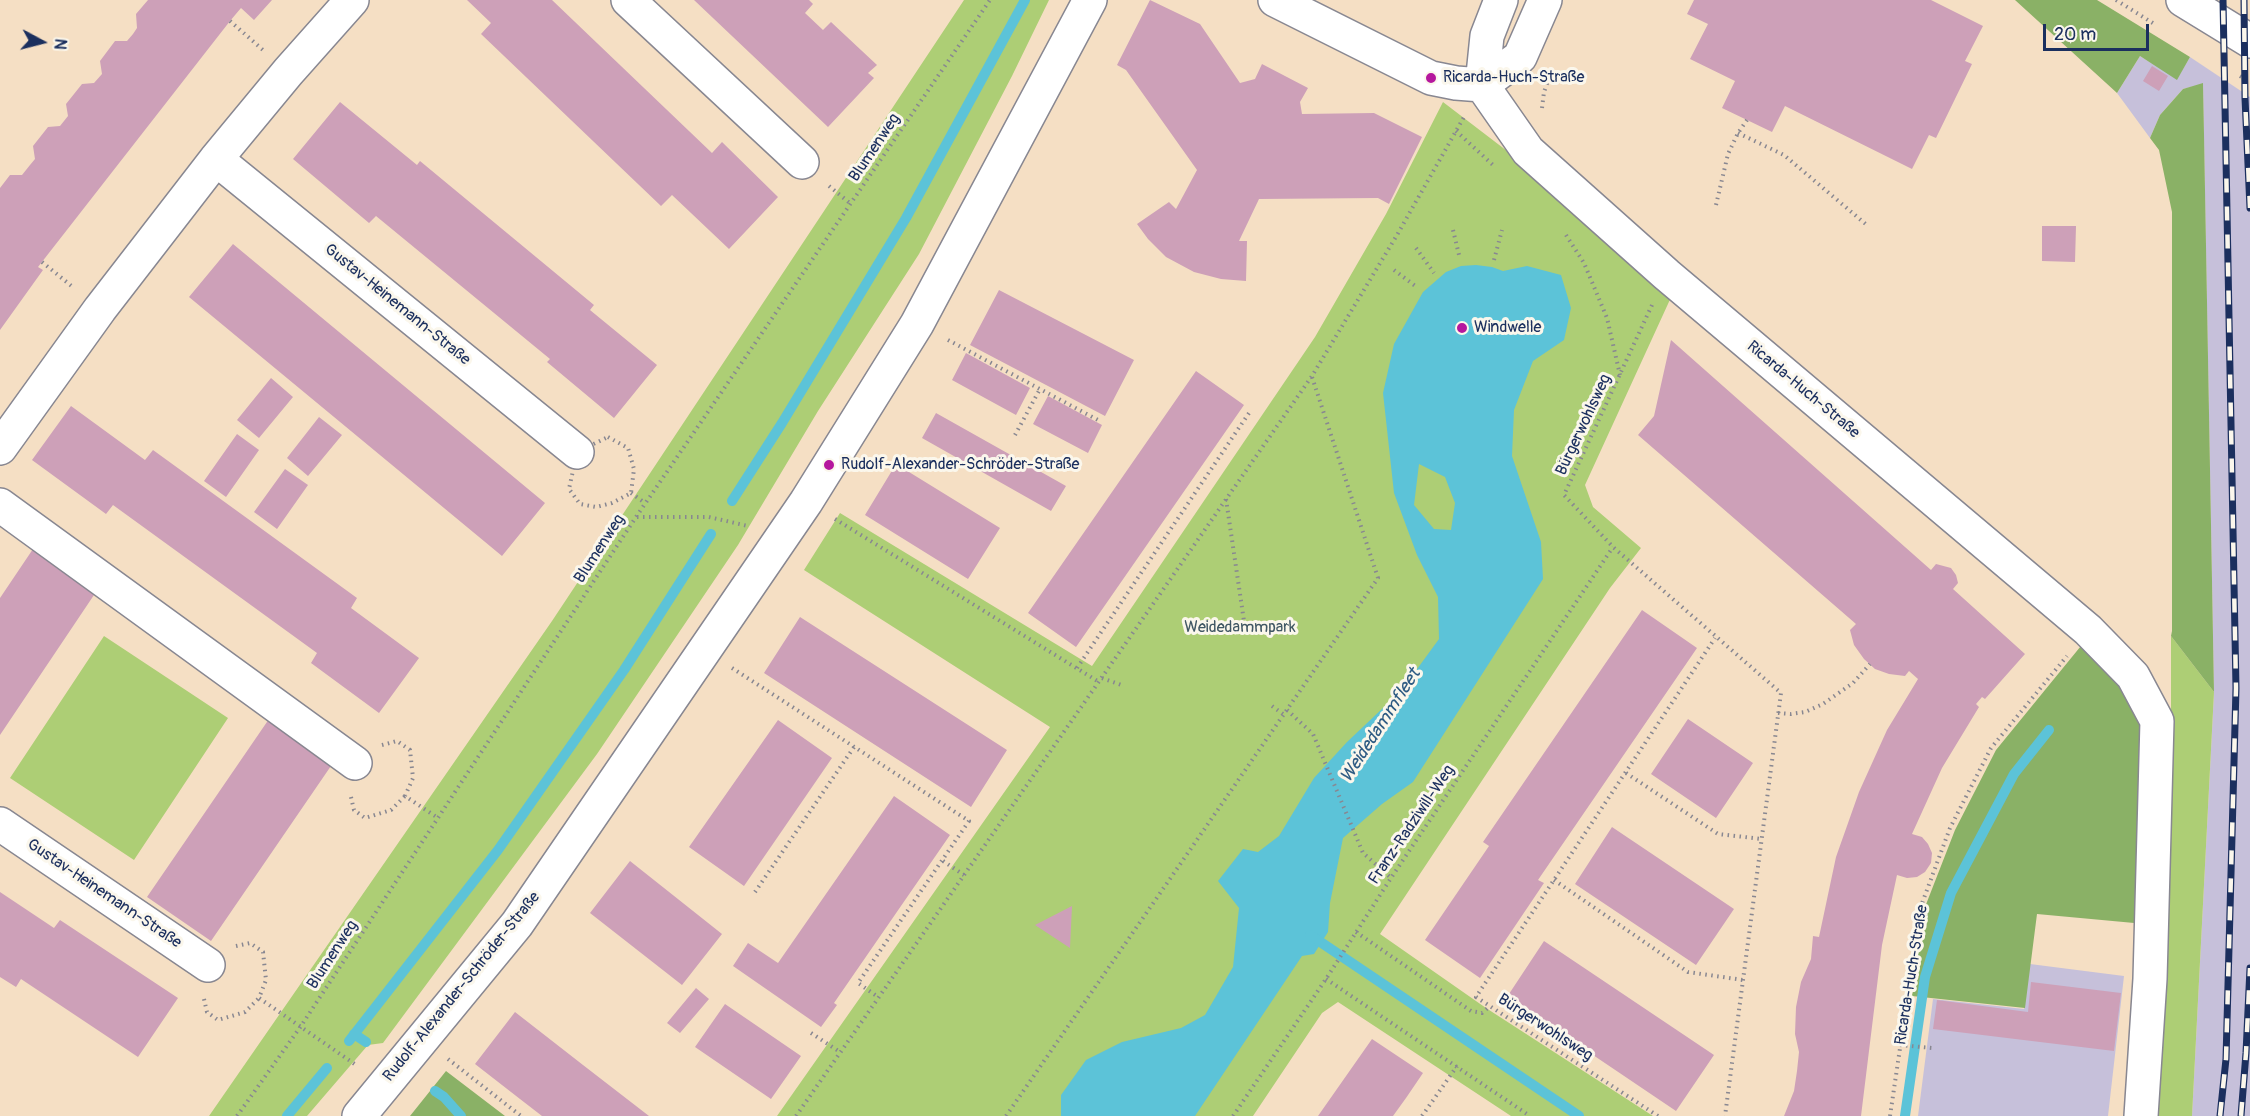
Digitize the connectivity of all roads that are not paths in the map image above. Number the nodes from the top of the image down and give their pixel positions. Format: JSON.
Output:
{"nodes":[{"id":1,"x":352,"y":0,"type":"edge"},
{"id":2,"x":628,"y":0,"type":"edge"},
{"id":3,"x":1090,"y":0,"type":"edge"},
{"id":4,"x":1275,"y":0,"type":"edge"},
{"id":5,"x":1501,"y":0,"type":"edge"},
{"id":6,"x":1545,"y":0,"type":"edge"},
{"id":7,"x":2183,"y":0,"type":"edge"},
{"id":8,"x":2250,"y":41,"type":"edge"},
{"id":9,"x":1482,"y":85,"type":"junction"},
{"id":10,"x":216,"y":159,"type":"junction"},
{"id":11,"x":802,"y":162,"type":"dead end"},
{"id":12,"x":0,"y":448,"type":"edge"},
{"id":13,"x":577,"y":452,"type":"dead end"},
{"id":14,"x":0,"y":506,"type":"edge"},
{"id":15,"x":355,"y":763,"type":"road end"},
{"id":16,"x":0,"y":824,"type":"edge"},
{"id":17,"x":208,"y":965,"type":"road end"},
{"id":18,"x":359,"y":1116,"type":"edge"},
{"id":19,"x":2141,"y":1116,"type":"edge"}],
"edges":[{"from":1,"to":10,"type":"street"},
{"from":2,"to":11,"type":"street"},
{"from":3,"to":18,"type":"street","name":"Rudolf-Alexander-Schröder-Straße"},
{"from":4,"to":9,"type":"street"},
{"from":5,"to":9,"type":"street"},
{"from":6,"to":9,"type":"street"},
{"from":7,"to":8,"type":"street"},
{"from":9,"to":19,"type":"street","name":"Ricarda-Huch-Straße"},
{"from":10,"to":12,"type":"street"},
{"from":10,"to":13,"type":"street","name":"Gustav-Heinemann-Straße"},
{"from":14,"to":15,"type":"street"},
{"from":16,"to":17,"type":"street","name":"Gustav-Heinemann-Straße"}]}
